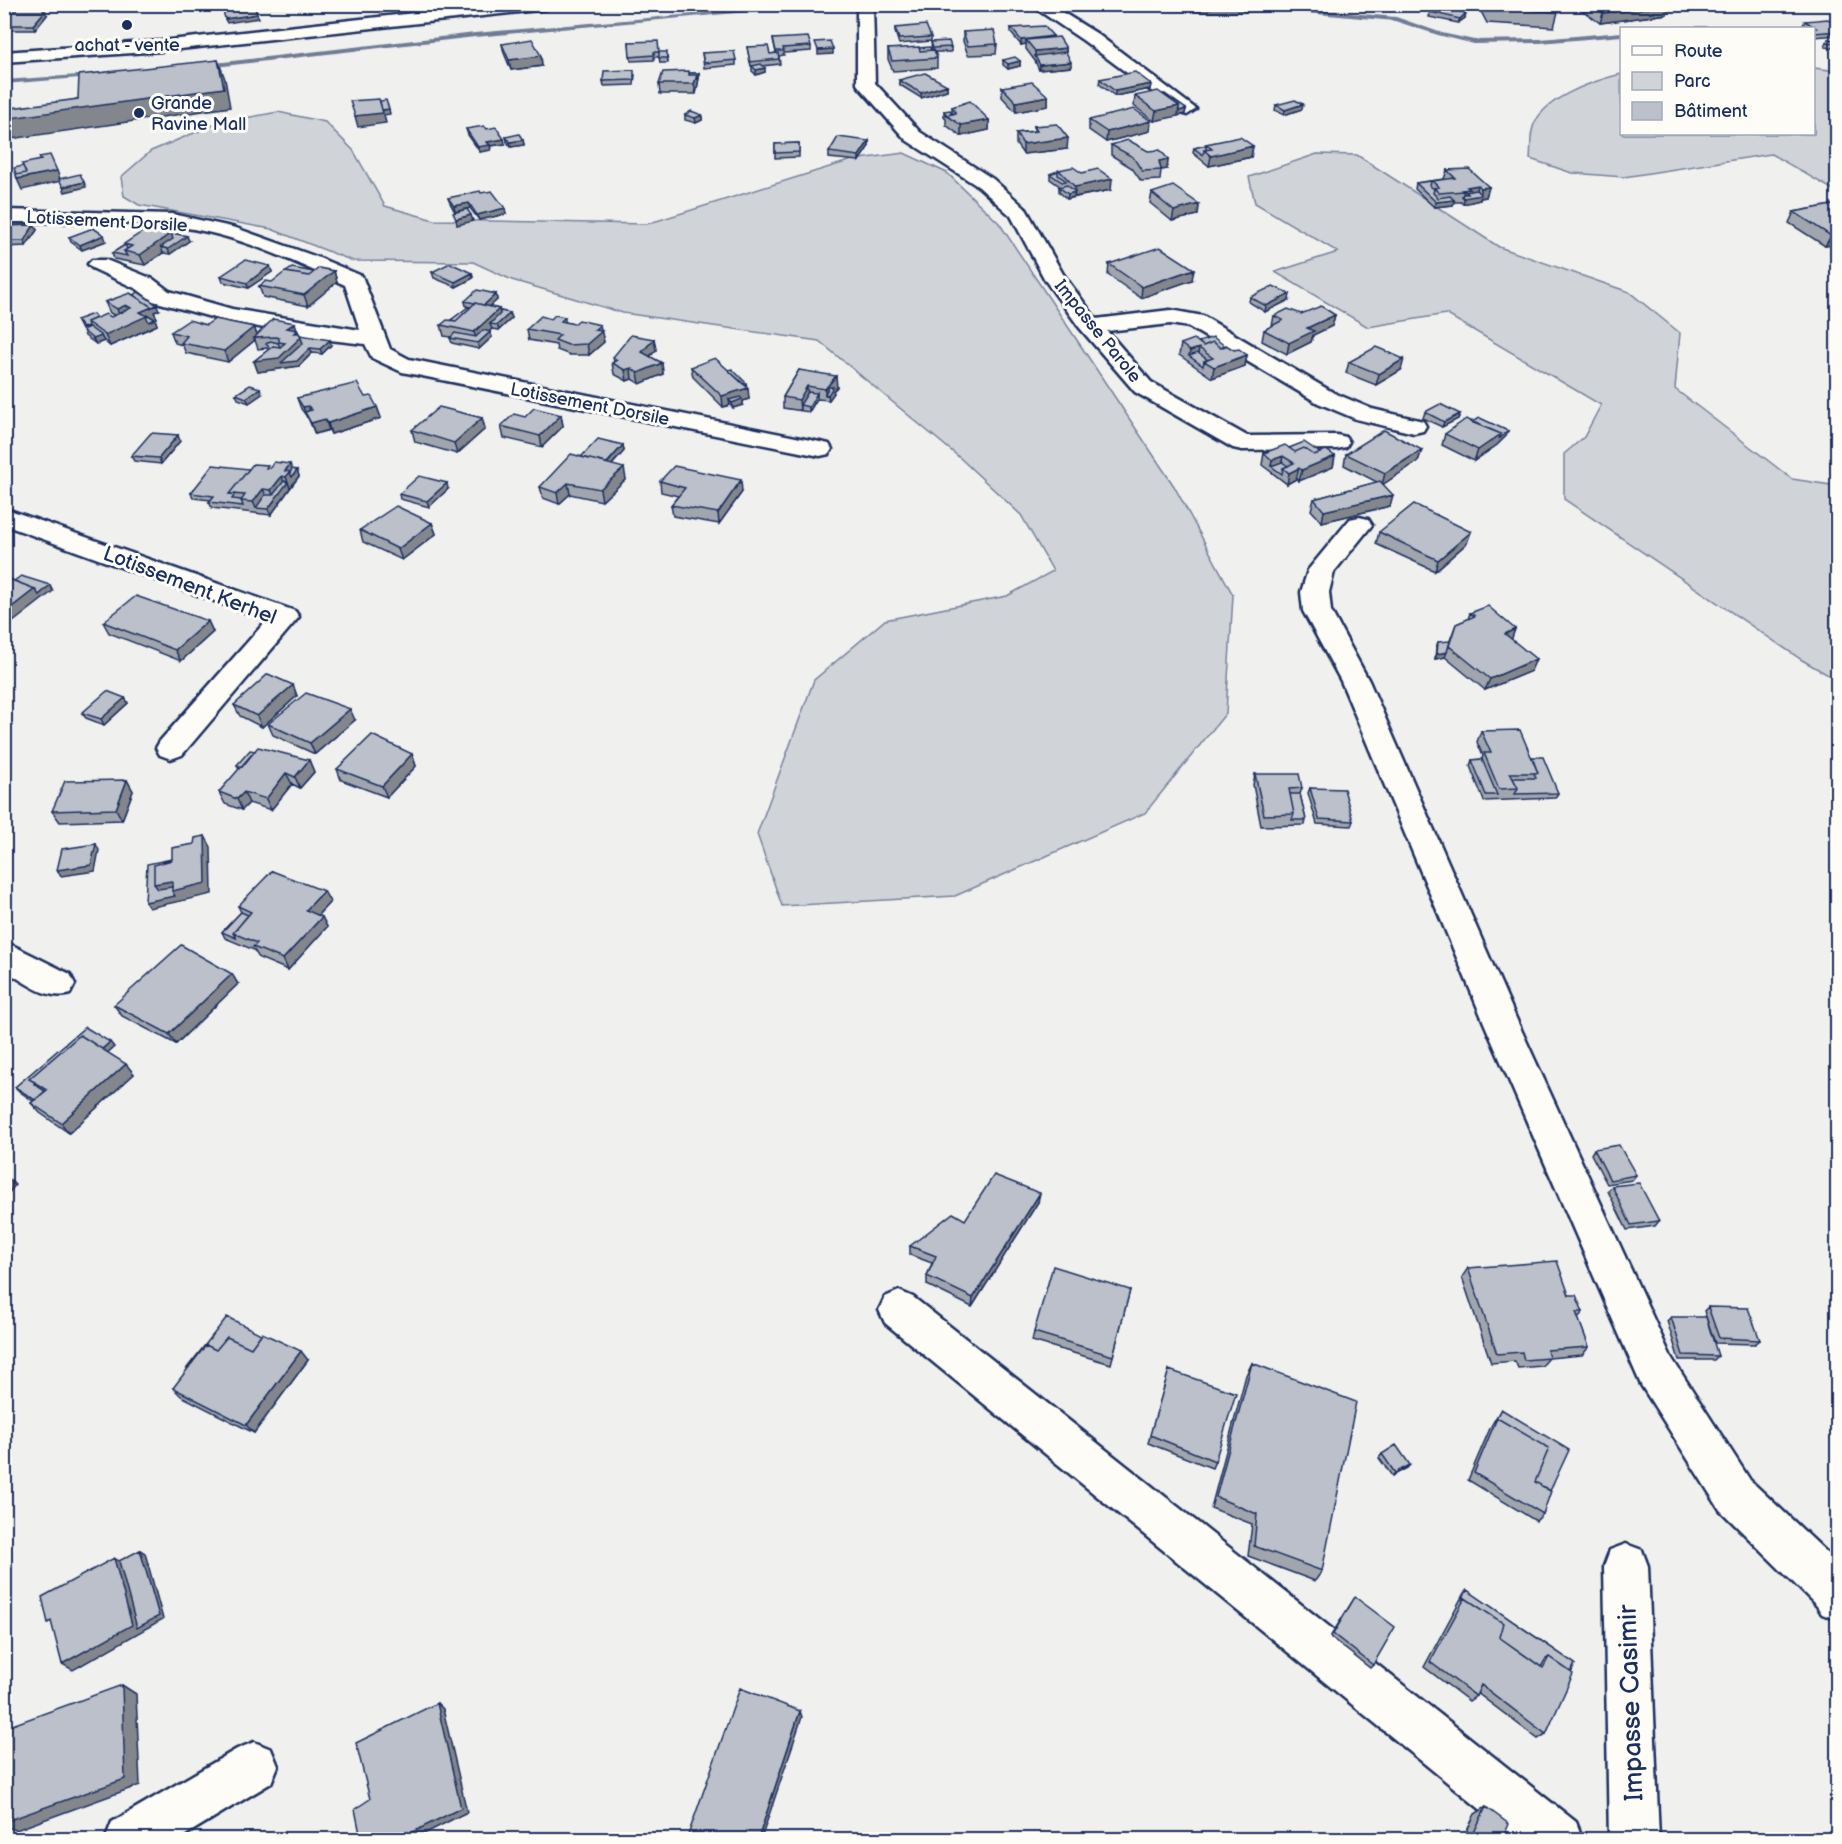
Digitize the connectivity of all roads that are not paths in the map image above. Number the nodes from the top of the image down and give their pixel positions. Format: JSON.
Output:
{"nodes":[{"id":1,"x":547,"y":4,"type":"edge"},
{"id":2,"x":865,"y":4,"type":"edge"},
{"id":3,"x":1038,"y":4,"type":"edge"},
{"id":4,"x":4,"y":52,"type":"edge"},
{"id":5,"x":26,"y":55,"type":"junction"},
{"id":6,"x":4,"y":57,"type":"edge"},
{"id":7,"x":1187,"y":109,"type":"edge"},
{"id":8,"x":4,"y":216,"type":"edge"},
{"id":9,"x":99,"y":264,"type":"dead end"},
{"id":10,"x":1091,"y":326,"type":"junction"},
{"id":11,"x":374,"y":338,"type":"junction"},
{"id":12,"x":1414,"y":426,"type":"dead end"},
{"id":13,"x":1336,"y":442,"type":"dead end"},
{"id":14,"x":820,"y":449,"type":"dead end"},
{"id":15,"x":4,"y":516,"type":"edge"},
{"id":16,"x":1359,"y":525,"type":"dead end"},
{"id":17,"x":171,"y":748,"type":"dead end"},
{"id":18,"x":4,"y":954,"type":"edge"},
{"id":19,"x":58,"y":984,"type":"dead end"},
{"id":20,"x":899,"y":1310,"type":"dead end"},
{"id":21,"x":1626,"y":1566,"type":"dead end"},
{"id":22,"x":1838,"y":1598,"type":"edge"},
{"id":23,"x":254,"y":1766,"type":"dead end"},
{"id":24,"x":130,"y":1839,"type":"edge"},
{"id":25,"x":1558,"y":1839,"type":"edge"},
{"id":26,"x":1634,"y":1839,"type":"edge"}],
"edges":[{"from":1,"to":5,"type":"street"},
{"from":2,"to":10,"type":"street","name":"Impasse Parole"},
{"from":3,"to":7,"type":"street"},
{"from":4,"to":5,"type":"street"},
{"from":5,"to":6,"type":"street"},
{"from":8,"to":11,"type":"street","name":"Lotissement Dorsile"},
{"from":9,"to":11,"type":"street"},
{"from":10,"to":12,"type":"street"},
{"from":10,"to":13,"type":"street","name":"Impasse Parole"},
{"from":11,"to":14,"type":"street","name":"Lotissement Dorsile"},
{"from":15,"to":17,"type":"street","name":"Lotissement Kerhel"},
{"from":16,"to":22,"type":"street"},
{"from":18,"to":19,"type":"street"},
{"from":20,"to":25,"type":"street"},
{"from":21,"to":26,"type":"street","name":"Impasse Casimir"},
{"from":23,"to":24,"type":"street"}]}
